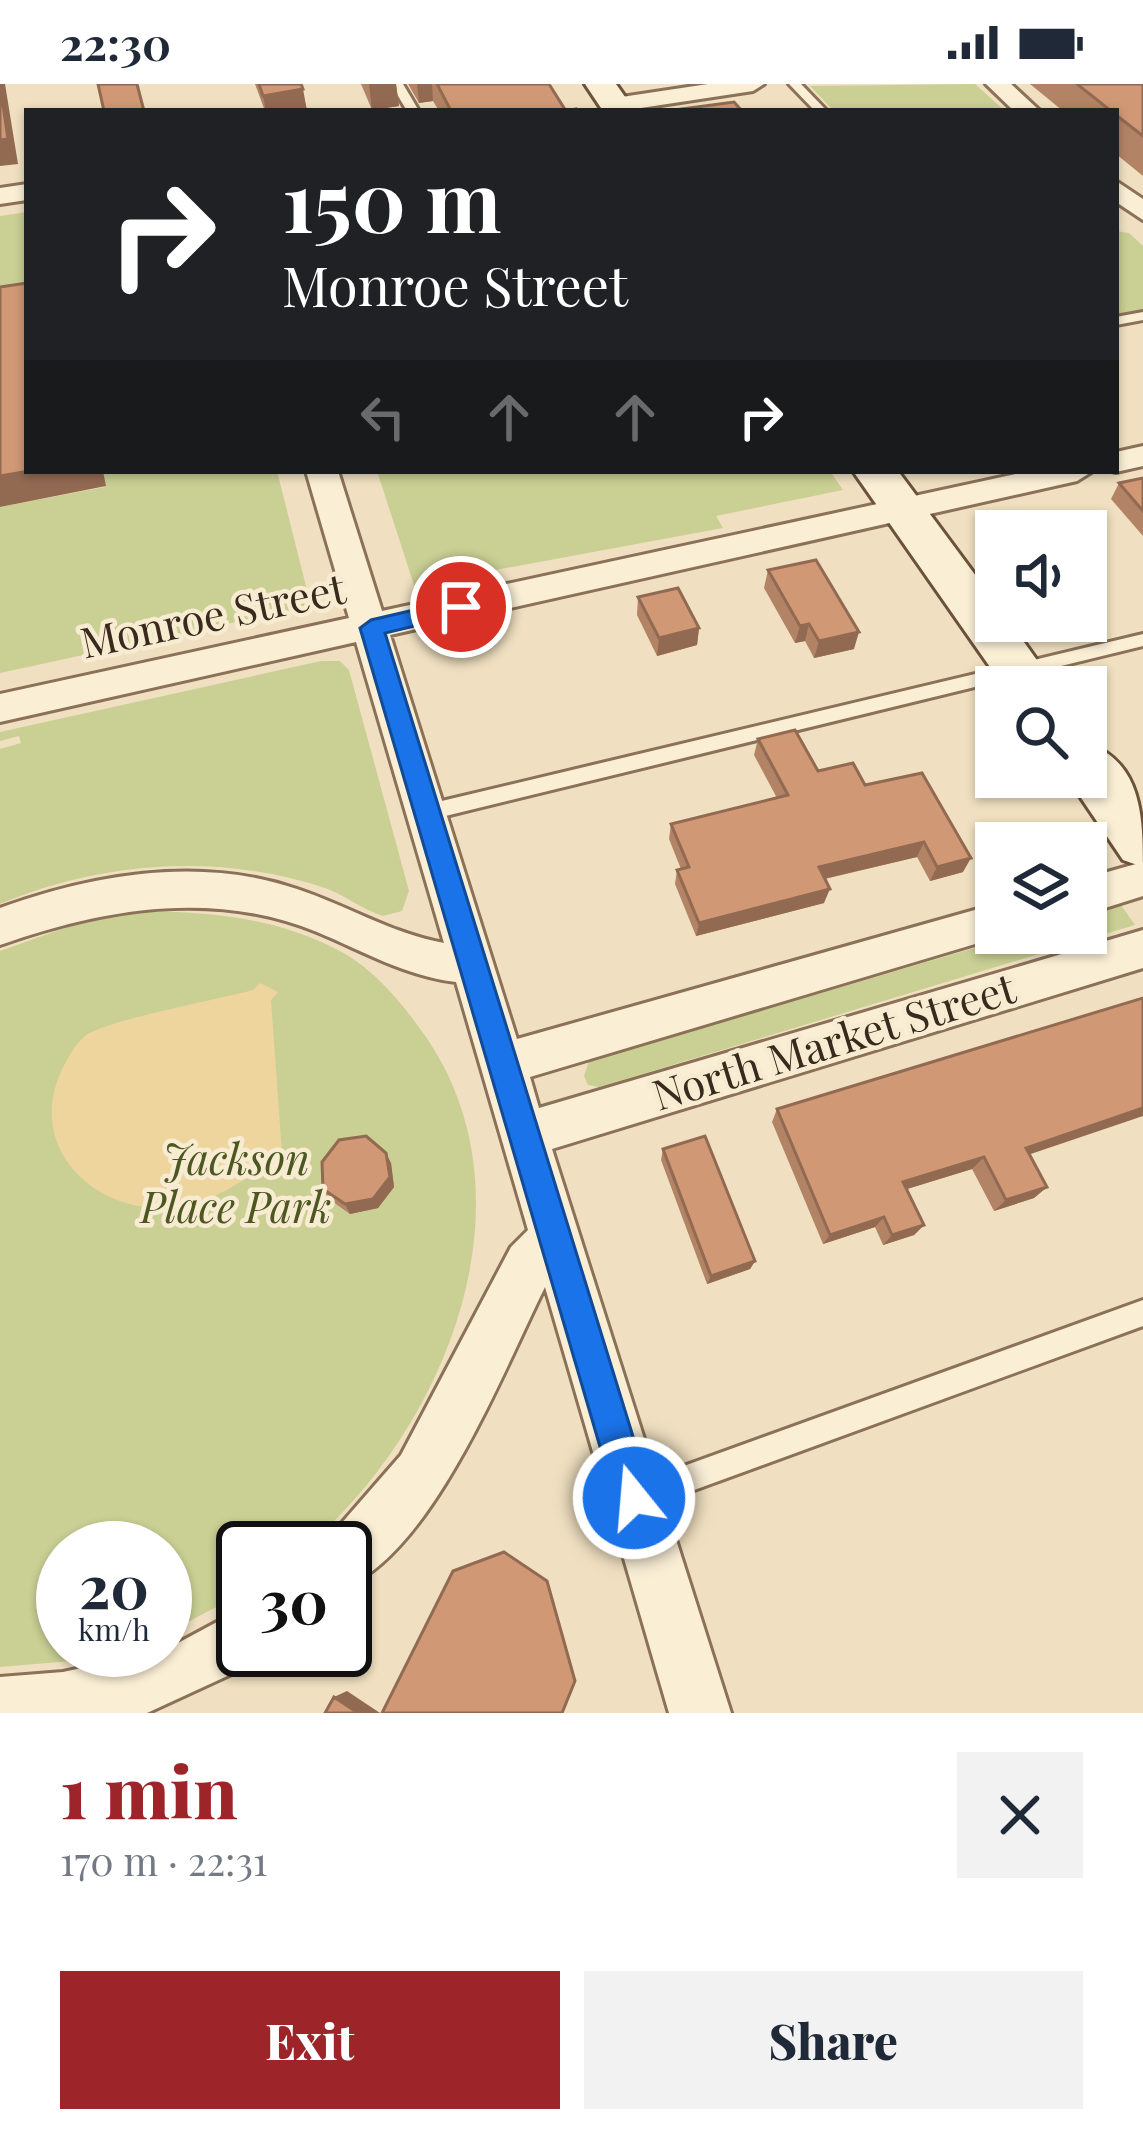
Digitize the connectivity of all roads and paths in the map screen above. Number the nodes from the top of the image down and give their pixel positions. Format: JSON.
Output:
{"nodes":[{"id":1,"x":754,"y":84,"type":"edge"},
{"id":2,"x":795,"y":84,"type":"edge"},
{"id":3,"x":997,"y":84,"type":"edge"},
{"id":4,"x":611,"y":100,"type":"edge"},
{"id":5,"x":818,"y":108,"type":"edge"},
{"id":6,"x":1025,"y":108,"type":"edge"},
{"id":7,"x":323,"y":474,"type":"edge"},
{"id":8,"x":877,"y":474,"type":"edge"},
{"id":9,"x":1064,"y":474,"type":"edge"},
{"id":10,"x":903,"y":510,"type":"junction"},
{"id":11,"x":371,"y":628,"type":"junction"},
{"id":12,"x":1143,"y":640,"type":"edge"},
{"id":13,"x":1016,"y":666,"type":"edge"},
{"id":14,"x":1064,"y":666,"type":"edge"},
{"id":15,"x":975,"y":690,"type":"edge"},
{"id":16,"x":0,"y":708,"type":"edge"},
{"id":17,"x":1107,"y":793,"type":"edge"},
{"id":18,"x":425,"y":813,"type":"junction"},
{"id":19,"x":1143,"y":844,"type":"edge"},
{"id":20,"x":1143,"y":879,"type":"edge"},
{"id":21,"x":1107,"y":890,"type":"edge"},
{"id":22,"x":0,"y":927,"type":"edge"},
{"id":23,"x":975,"y":928,"type":"edge"},
{"id":24,"x":1143,"y":949,"type":"edge"},
{"id":25,"x":470,"y":964,"type":"junction"},
{"id":26,"x":503,"y":1064,"type":"junction"},
{"id":27,"x":525,"y":1135,"type":"junction"},
{"id":28,"x":556,"y":1238,"type":"junction"},
{"id":29,"x":1143,"y":1313,"type":"edge"},
{"id":30,"x":634,"y":1498,"type":"junction"},
{"id":31,"x":372,"y":1529,"type":"edge"},
{"id":32,"x":216,"y":1651,"type":"edge"},
{"id":33,"x":0,"y":1708,"type":"edge"},
{"id":34,"x":700,"y":1713,"type":"edge"}],
"edges":[{"from":1,"to":4,"type":"street"},
{"from":2,"to":5,"type":"lane"},
{"from":3,"to":6,"type":"street"},
{"from":7,"to":11,"type":"street"},
{"from":8,"to":10,"type":"street"},
{"from":9,"to":10,"type":"street","name":"Monroe Street"},
{"from":10,"to":11,"type":"street","name":"Monroe Street"},
{"from":10,"to":13,"type":"street"},
{"from":11,"to":16,"type":"street","name":"Monroe Street"},
{"from":11,"to":18,"type":"street"},
{"from":12,"to":14,"type":"lane"},
{"from":15,"to":18,"type":"lane"},
{"from":17,"to":19,"type":"street"},
{"from":18,"to":25,"type":"street"},
{"from":20,"to":21,"type":"street"},
{"from":22,"to":25,"type":"street"},
{"from":23,"to":26,"type":"street","name":"North Market Street"},
{"from":24,"to":27,"type":"street","name":"North Market Street"},
{"from":25,"to":26,"type":"street"},
{"from":26,"to":27,"type":"street"},
{"from":27,"to":28,"type":"street"},
{"from":28,"to":30,"type":"street"},
{"from":28,"to":31,"type":"street"},
{"from":29,"to":30,"type":"lane"},
{"from":30,"to":34,"type":"street"},
{"from":32,"to":33,"type":"street"}]}
